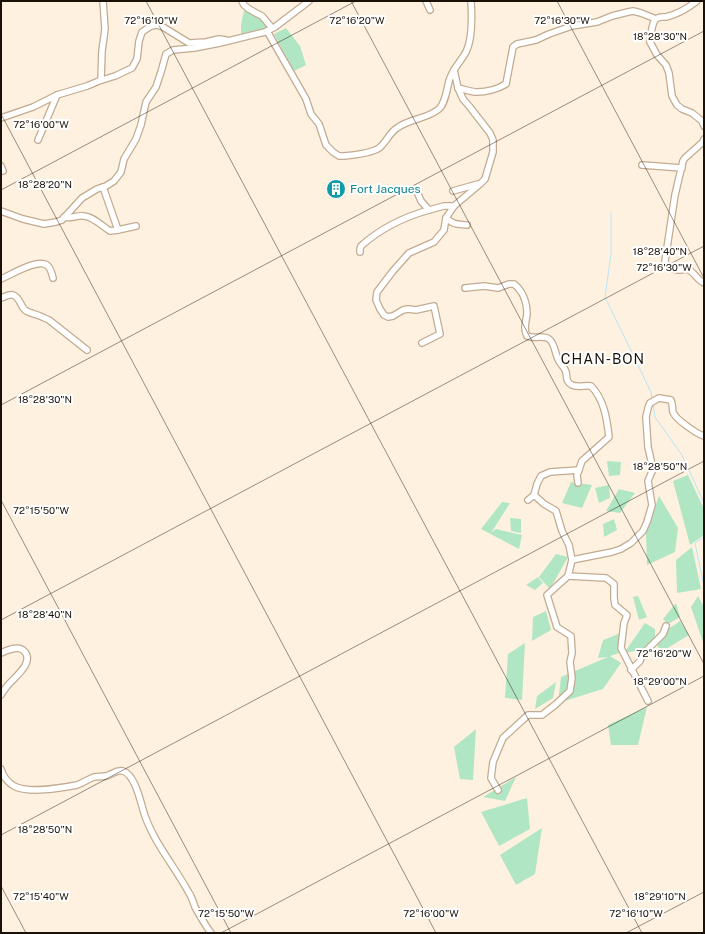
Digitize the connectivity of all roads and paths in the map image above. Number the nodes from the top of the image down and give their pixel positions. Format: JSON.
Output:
{"nodes":[{"id":1,"x":103,"y":1,"type":"edge"},
{"id":2,"x":242,"y":1,"type":"edge"},
{"id":3,"x":309,"y":1,"type":"edge"},
{"id":4,"x":426,"y":1,"type":"edge"},
{"id":5,"x":471,"y":1,"type":"edge"},
{"id":6,"x":698,"y":1,"type":"edge"},
{"id":7,"x":430,"y":10,"type":"dead end"},
{"id":8,"x":656,"y":19,"type":"junction"},
{"id":9,"x":270,"y":30,"type":"junction"},
{"id":10,"x":228,"y":41,"type":"junction"},
{"id":11,"x":454,"y":70,"type":"junction"},
{"id":12,"x":101,"y":80,"type":"junction"},
{"id":13,"x":458,"y":88,"type":"junction"},
{"id":14,"x":57,"y":95,"type":"junction"},
{"id":15,"x":1,"y":118,"type":"edge"},
{"id":16,"x":704,"y":126,"type":"edge"},
{"id":17,"x":704,"y":139,"type":"edge"},
{"id":18,"x":38,"y":140,"type":"dead end"},
{"id":19,"x":642,"y":165,"type":"dead end"},
{"id":20,"x":682,"y":168,"type":"junction"},
{"id":21,"x":480,"y":184,"type":"junction"},
{"id":22,"x":103,"y":187,"type":"junction"},
{"id":23,"x":453,"y":191,"type":"dead end"},
{"id":24,"x":418,"y":194,"type":"dead end"},
{"id":25,"x":454,"y":206,"type":"junction"},
{"id":26,"x":429,"y":210,"type":"junction"},
{"id":27,"x":1,"y":211,"type":"edge"},
{"id":28,"x":64,"y":217,"type":"junction"},
{"id":29,"x":446,"y":218,"type":"junction"},
{"id":30,"x":467,"y":225,"type":"dead end"},
{"id":31,"x":136,"y":226,"type":"dead end"},
{"id":32,"x":118,"y":230,"type":"junction"},
{"id":33,"x":360,"y":252,"type":"dead end"},
{"id":34,"x":1,"y":278,"type":"edge"},
{"id":35,"x":53,"y":278,"type":"dead end"},
{"id":36,"x":704,"y":283,"type":"edge"},
{"id":37,"x":465,"y":288,"type":"dead end"},
{"id":38,"x":1,"y":298,"type":"edge"},
{"id":39,"x":422,"y":343,"type":"dead end"},
{"id":40,"x":87,"y":350,"type":"dead end"},
{"id":41,"x":704,"y":436,"type":"edge"},
{"id":42,"x":579,"y":470,"type":"junction"},
{"id":43,"x":578,"y":483,"type":"dead end"},
{"id":44,"x":534,"y":495,"type":"junction"},
{"id":45,"x":528,"y":500,"type":"dead end"},
{"id":46,"x":572,"y":560,"type":"junction"},
{"id":47,"x":568,"y":576,"type":"junction"},
{"id":48,"x":666,"y":626,"type":"dead end"},
{"id":49,"x":1,"y":653,"type":"edge"},
{"id":50,"x":631,"y":670,"type":"junction"},
{"id":51,"x":1,"y":695,"type":"edge"},
{"id":52,"x":648,"y":701,"type":"dead end"},
{"id":53,"x":1,"y":769,"type":"edge"},
{"id":54,"x":498,"y":790,"type":"dead end"},
{"id":55,"x":211,"y":933,"type":"edge"}],
"edges":[{"from":1,"to":12,"type":"street"},
{"from":2,"to":9,"type":"street"},
{"from":3,"to":9,"type":"street"},
{"from":4,"to":7,"type":"street"},
{"from":5,"to":11,"type":"street"},
{"from":6,"to":8,"type":"street"},
{"from":8,"to":13,"type":"street"},
{"from":8,"to":16,"type":"street"},
{"from":9,"to":10,"type":"street"},
{"from":9,"to":11,"type":"street"},
{"from":10,"to":12,"type":"street"},
{"from":10,"to":22,"type":"street"},
{"from":11,"to":13,"type":"street"},
{"from":12,"to":14,"type":"street"},
{"from":13,"to":21,"type":"street"},
{"from":14,"to":15,"type":"street"},
{"from":14,"to":18,"type":"street"},
{"from":17,"to":20,"type":"street"},
{"from":19,"to":20,"type":"street"},
{"from":20,"to":36,"type":"street"},
{"from":21,"to":23,"type":"street"},
{"from":21,"to":25,"type":"street"},
{"from":22,"to":28,"type":"street"},
{"from":22,"to":32,"type":"street"},
{"from":24,"to":26,"type":"street"},
{"from":25,"to":26,"type":"street"},
{"from":25,"to":29,"type":"street"},
{"from":26,"to":33,"type":"street"},
{"from":27,"to":28,"type":"street"},
{"from":28,"to":32,"type":"street"},
{"from":29,"to":30,"type":"street"},
{"from":29,"to":39,"type":"street"},
{"from":31,"to":32,"type":"street"},
{"from":34,"to":35,"type":"street"},
{"from":37,"to":42,"type":"street"},
{"from":38,"to":40,"type":"street"},
{"from":41,"to":46,"type":"street"},
{"from":42,"to":43,"type":"street"},
{"from":42,"to":44,"type":"street"},
{"from":44,"to":45,"type":"street"},
{"from":44,"to":46,"type":"street"},
{"from":46,"to":47,"type":"street"},
{"from":47,"to":50,"type":"street"},
{"from":47,"to":54,"type":"street"},
{"from":48,"to":50,"type":"street"},
{"from":49,"to":51,"type":"street"},
{"from":50,"to":52,"type":"street"},
{"from":53,"to":55,"type":"street"}]}
